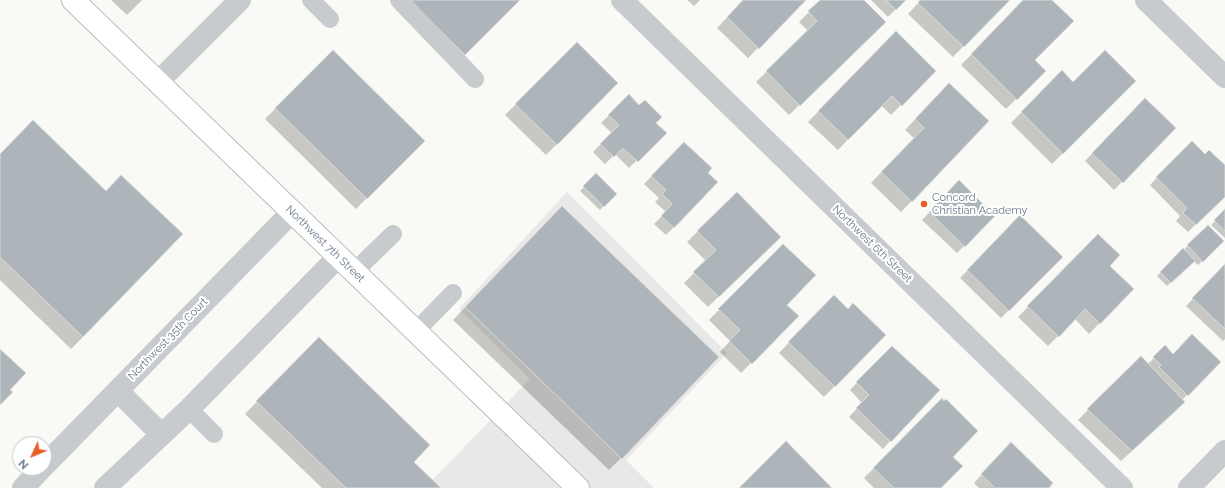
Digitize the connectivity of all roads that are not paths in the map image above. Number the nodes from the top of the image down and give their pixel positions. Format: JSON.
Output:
{"nodes":[{"id":1,"x":73,"y":0,"type":"edge"},
{"id":2,"x":240,"y":0,"type":"edge"},
{"id":3,"x":312,"y":0,"type":"edge"},
{"id":4,"x":399,"y":0,"type":"edge"},
{"id":5,"x":622,"y":0,"type":"edge"},
{"id":6,"x":1146,"y":0,"type":"edge"},
{"id":7,"x":330,"y":18,"type":"dead end"},
{"id":8,"x":1225,"y":77,"type":"edge"},
{"id":9,"x":475,"y":79,"type":"dead end"},
{"id":10,"x":158,"y":82,"type":"junction"},
{"id":11,"x":292,"y":212,"type":"junction"},
{"id":12,"x":393,"y":234,"type":"dead end"},
{"id":13,"x":338,"y":257,"type":"junction"},
{"id":14,"x":354,"y":272,"type":"junction"},
{"id":15,"x":453,"y":293,"type":"dead end"},
{"id":16,"x":416,"y":331,"type":"junction"},
{"id":17,"x":118,"y":391,"type":"junction"},
{"id":18,"x":189,"y":409,"type":"junction"},
{"id":19,"x":161,"y":434,"type":"junction"},
{"id":20,"x":214,"y":434,"type":"dead end"},
{"id":21,"x":1225,"y":451,"type":"edge"},
{"id":22,"x":52,"y":458,"type":"edge"},
{"id":23,"x":34,"y":476,"type":"edge"},
{"id":24,"x":23,"y":488,"type":"edge"},
{"id":25,"x":105,"y":488,"type":"edge"},
{"id":26,"x":578,"y":488,"type":"edge"},
{"id":27,"x":1122,"y":488,"type":"edge"},
{"id":28,"x":1189,"y":488,"type":"edge"}],
"edges":[{"from":1,"to":10,"type":"main road","name":"Northwest 7th Street"},
{"from":2,"to":10,"type":"street"},
{"from":3,"to":7,"type":"lane"},
{"from":4,"to":9,"type":"lane"},
{"from":5,"to":27,"type":"street","name":"Northwest 6th Street"},
{"from":6,"to":8,"type":"street"},
{"from":10,"to":11,"type":"main road","name":"Northwest 7th Street"},
{"from":11,"to":13,"type":"main road","name":"Northwest 7th Street"},
{"from":11,"to":17,"type":"street","name":"Northwest 35th Court"},
{"from":12,"to":14,"type":"lane"},
{"from":13,"to":14,"type":"main road","name":"Northwest 7th Street"},
{"from":13,"to":18,"type":"street"},
{"from":14,"to":16,"type":"main road","name":"Northwest 7th Street"},
{"from":15,"to":16,"type":"lane"},
{"from":16,"to":26,"type":"main road","name":"Northwest 7th Street"},
{"from":17,"to":19,"type":"street"},
{"from":17,"to":22,"type":"street","name":"Northwest 35th Court"},
{"from":18,"to":19,"type":"street"},
{"from":18,"to":20,"type":"lane"},
{"from":19,"to":25,"type":"street"},
{"from":21,"to":28,"type":"street"},
{"from":23,"to":24,"type":"street","name":"Northwest 35th Court"}]}
